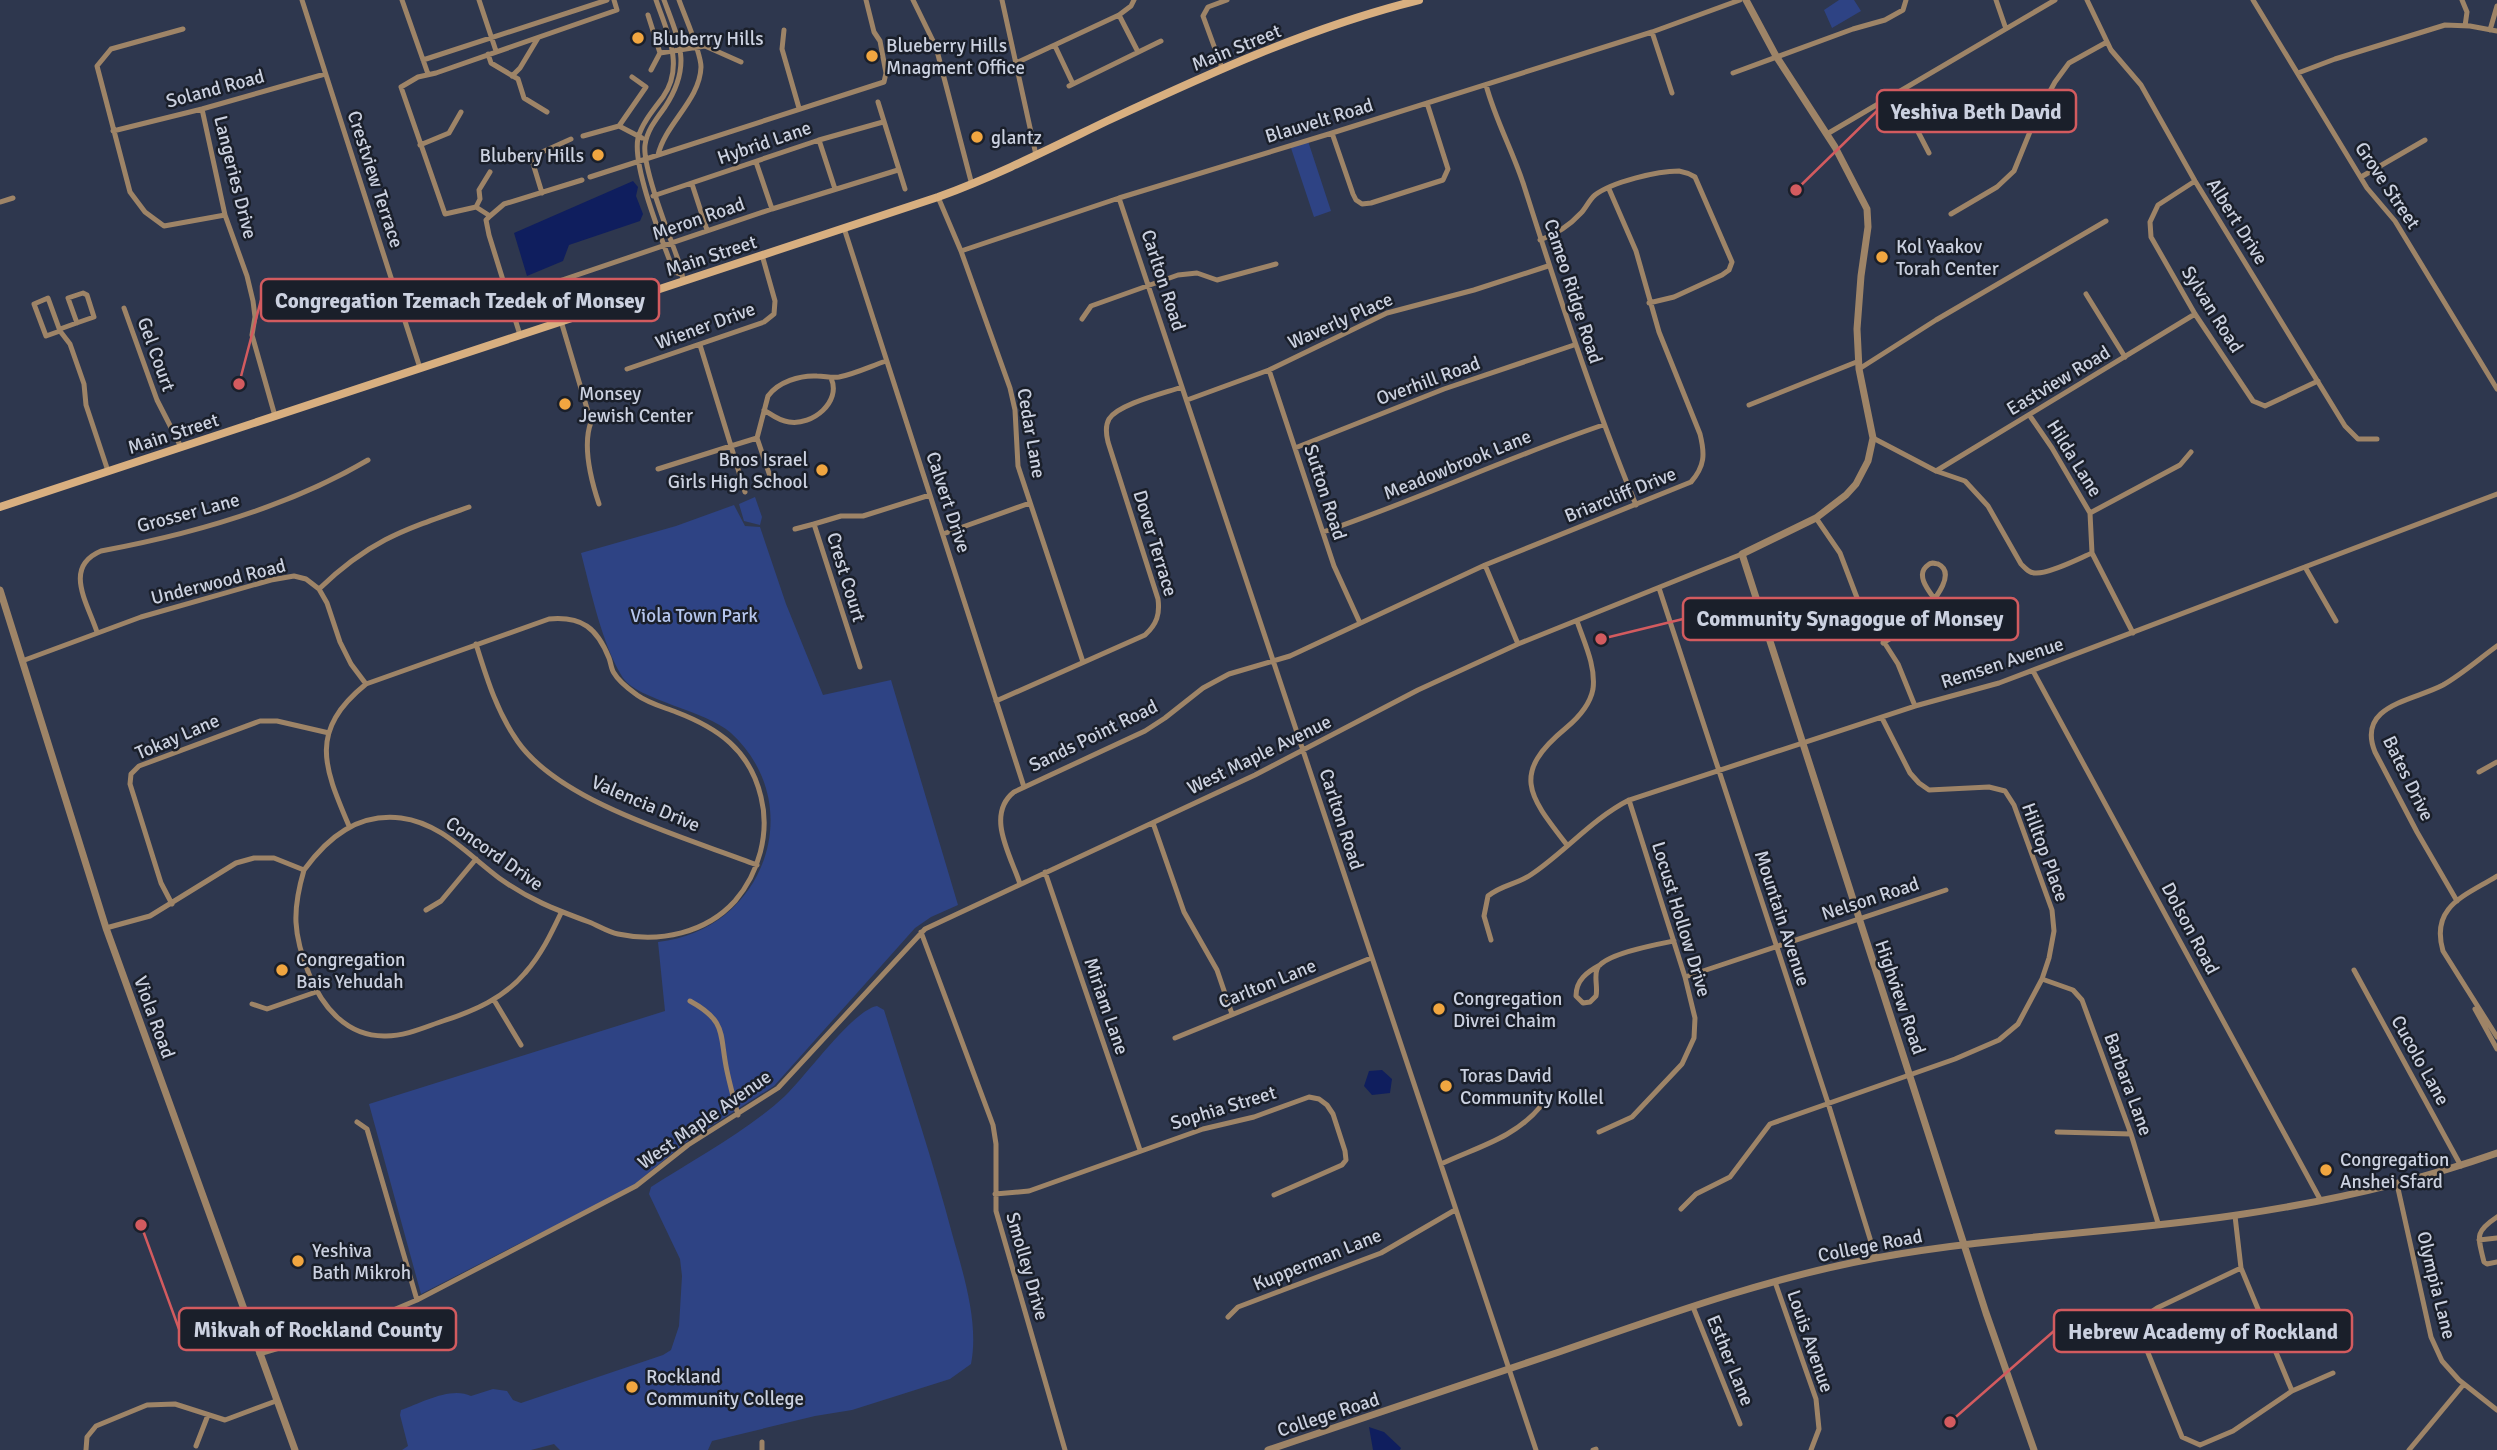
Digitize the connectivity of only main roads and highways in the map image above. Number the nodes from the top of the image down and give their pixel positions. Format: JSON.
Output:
{"nodes":[{"id":1,"x":1419,"y":0,"type":"edge"},
{"id":2,"x":0,"y":507,"type":"edge"}],
"edges":[{"from":1,"to":2,"type":"main road","name":"Main Street"}]}
